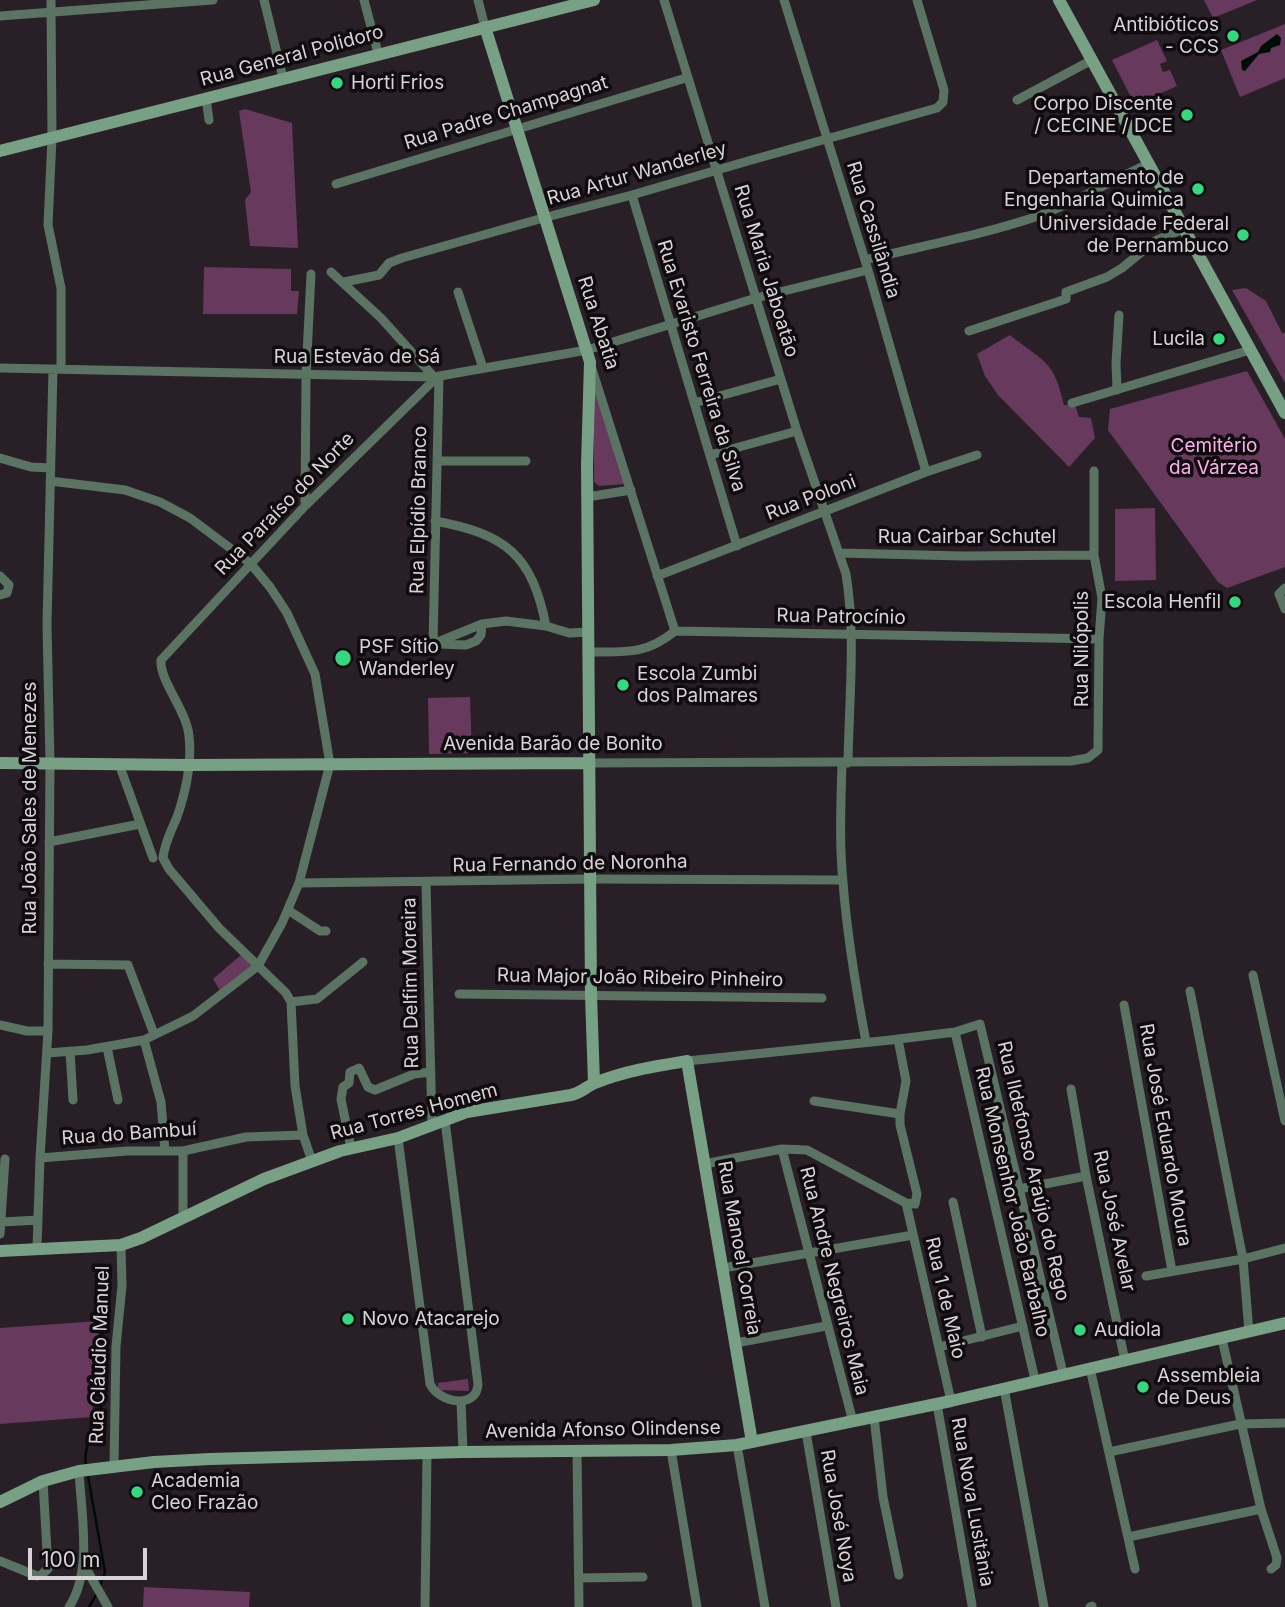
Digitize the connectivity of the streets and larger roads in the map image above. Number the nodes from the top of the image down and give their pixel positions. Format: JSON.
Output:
{"nodes":[{"id":1,"x":51,"y":0,"type":"edge"},
{"id":2,"x":213,"y":0,"type":"edge"},
{"id":3,"x":264,"y":0,"type":"edge"},
{"id":4,"x":364,"y":0,"type":"edge"},
{"id":5,"x":478,"y":0,"type":"edge"},
{"id":6,"x":594,"y":0,"type":"edge"},
{"id":7,"x":664,"y":0,"type":"edge"},
{"id":8,"x":784,"y":0,"type":"edge"},
{"id":9,"x":917,"y":0,"type":"edge"},
{"id":10,"x":1059,"y":0,"type":"edge"},
{"id":11,"x":154,"y":3,"type":"edge"},
{"id":12,"x":51,"y":12,"type":"junction"},
{"id":13,"x":0,"y":16,"type":"edge"},
{"id":14,"x":485,"y":27,"type":"junction"},
{"id":15,"x":378,"y":53,"type":"junction"},
{"id":16,"x":1092,"y":60,"type":"junction"},
{"id":17,"x":283,"y":78,"type":"junction"},
{"id":18,"x":686,"y":78,"type":"junction"},
{"id":19,"x":206,"y":98,"type":"junction"},
{"id":20,"x":1017,"y":100,"type":"dead end"},
{"id":21,"x":209,"y":120,"type":"dead end"},
{"id":22,"x":516,"y":129,"type":"junction"},
{"id":23,"x":52,"y":138,"type":"junction"},
{"id":24,"x":826,"y":140,"type":"junction"},
{"id":25,"x":0,"y":151,"type":"edge"},
{"id":26,"x":1147,"y":164,"type":"junction"},
{"id":27,"x":717,"y":170,"type":"junction"},
{"id":28,"x":336,"y":184,"type":"dead end"},
{"id":29,"x":632,"y":195,"type":"junction"},
{"id":30,"x":543,"y":218,"type":"junction"},
{"id":31,"x":1183,"y":229,"type":"junction"},
{"id":32,"x":867,"y":265,"type":"junction"},
{"id":33,"x":331,"y":272,"type":"dead end"},
{"id":34,"x":311,"y":274,"type":"dead end"},
{"id":35,"x":344,"y":282,"type":"junction"},
{"id":36,"x":458,"y":292,"type":"dead end"},
{"id":37,"x":757,"y":298,"type":"junction"},
{"id":38,"x":1119,"y":315,"type":"dead end"},
{"id":39,"x":669,"y":325,"type":"junction"},
{"id":40,"x":969,"y":331,"type":"dead end"},
{"id":41,"x":1251,"y":350,"type":"junction"},
{"id":42,"x":589,"y":356,"type":"junction"},
{"id":43,"x":0,"y":368,"type":"edge"},
{"id":44,"x":483,"y":368,"type":"junction"},
{"id":45,"x":57,"y":369,"type":"junction"},
{"id":46,"x":306,"y":375,"type":"junction"},
{"id":47,"x":437,"y":377,"type":"junction"},
{"id":48,"x":781,"y":379,"type":"junction"},
{"id":49,"x":1117,"y":390,"type":"junction"},
{"id":50,"x":1072,"y":402,"type":"dead end"},
{"id":51,"x":694,"y":403,"type":"junction"},
{"id":52,"x":1285,"y":413,"type":"edge"},
{"id":53,"x":797,"y":431,"type":"junction"},
{"id":54,"x":710,"y":455,"type":"junction"},
{"id":55,"x":977,"y":455,"type":"dead end"},
{"id":56,"x":0,"y":458,"type":"edge"},
{"id":57,"x":437,"y":461,"type":"junction"},
{"id":58,"x":526,"y":461,"type":"dead end"},
{"id":59,"x":50,"y":468,"type":"junction"},
{"id":60,"x":1094,"y":471,"type":"dead end"},
{"id":61,"x":926,"y":472,"type":"junction"},
{"id":62,"x":50,"y":481,"type":"junction"},
{"id":63,"x":631,"y":490,"type":"junction"},
{"id":64,"x":587,"y":497,"type":"junction"},
{"id":65,"x":305,"y":506,"type":"junction"},
{"id":66,"x":824,"y":512,"type":"junction"},
{"id":67,"x":435,"y":521,"type":"junction"},
{"id":68,"x":737,"y":546,"type":"junction"},
{"id":69,"x":841,"y":553,"type":"junction"},
{"id":70,"x":1094,"y":555,"type":"junction"},
{"id":71,"x":250,"y":564,"type":"junction"},
{"id":72,"x":0,"y":576,"type":"edge"},
{"id":73,"x":657,"y":576,"type":"junction"},
{"id":74,"x":1282,"y":591,"type":"edge"},
{"id":75,"x":0,"y":595,"type":"edge"},
{"id":76,"x":1285,"y":609,"type":"edge"},
{"id":77,"x":482,"y":624,"type":"junction"},
{"id":78,"x":546,"y":626,"type":"junction"},
{"id":79,"x":675,"y":631,"type":"junction"},
{"id":80,"x":589,"y":632,"type":"junction"},
{"id":81,"x":851,"y":636,"type":"junction"},
{"id":82,"x":1099,"y":639,"type":"junction"},
{"id":83,"x":435,"y":643,"type":"junction"},
{"id":84,"x":589,"y":652,"type":"junction"},
{"id":85,"x":1098,"y":744,"type":"joint"},
{"id":86,"x":0,"y":763,"type":"edge"},
{"id":87,"x":50,"y":763,"type":"junction"},
{"id":88,"x":589,"y":763,"type":"junction"},
{"id":89,"x":845,"y":763,"type":"junction"},
{"id":90,"x":119,"y":764,"type":"junction"},
{"id":91,"x":330,"y":764,"type":"junction"},
{"id":92,"x":189,"y":765,"type":"junction"},
{"id":93,"x":141,"y":824,"type":"junction"},
{"id":94,"x":49,"y":842,"type":"junction"},
{"id":95,"x":158,"y":856,"type":"junction"},
{"id":96,"x":591,"y":879,"type":"junction"},
{"id":97,"x":842,"y":880,"type":"junction"},
{"id":98,"x":299,"y":883,"type":"junction"},
{"id":99,"x":426,"y":883,"type":"junction"},
{"id":100,"x":288,"y":910,"type":"junction"},
{"id":101,"x":326,"y":931,"type":"dead end"},
{"id":102,"x":363,"y":962,"type":"dead end"},
{"id":103,"x":48,"y":964,"type":"junction"},
{"id":104,"x":258,"y":966,"type":"junction"},
{"id":105,"x":1253,"y":975,"type":"dead end"},
{"id":106,"x":1191,"y":991,"type":"dead end"},
{"id":107,"x":458,"y":994,"type":"dead end"},
{"id":108,"x":590,"y":995,"type":"junction"},
{"id":109,"x":821,"y":998,"type":"dead end"},
{"id":110,"x":291,"y":1002,"type":"junction"},
{"id":111,"x":1124,"y":1005,"type":"dead end"},
{"id":112,"x":0,"y":1026,"type":"edge"},
{"id":113,"x":48,"y":1031,"type":"junction"},
{"id":114,"x":955,"y":1032,"type":"junction"},
{"id":115,"x":154,"y":1034,"type":"junction"},
{"id":116,"x":144,"y":1040,"type":"junction"},
{"id":117,"x":895,"y":1040,"type":"junction"},
{"id":118,"x":866,"y":1042,"type":"junction"},
{"id":119,"x":107,"y":1047,"type":"junction"},
{"id":120,"x":70,"y":1051,"type":"junction"},
{"id":121,"x":47,"y":1053,"type":"junction"},
{"id":122,"x":687,"y":1061,"type":"junction"},
{"id":123,"x":431,"y":1072,"type":"junction"},
{"id":124,"x":594,"y":1083,"type":"junction"},
{"id":125,"x":1071,"y":1089,"type":"dead end"},
{"id":126,"x":73,"y":1100,"type":"dead end"},
{"id":127,"x":118,"y":1100,"type":"dead end"},
{"id":128,"x":814,"y":1101,"type":"dead end"},
{"id":129,"x":900,"y":1114,"type":"junction"},
{"id":130,"x":1285,"y":1121,"type":"edge"},
{"id":131,"x":438,"y":1123,"type":"junction"},
{"id":132,"x":303,"y":1135,"type":"junction"},
{"id":133,"x":398,"y":1138,"type":"junction"},
{"id":134,"x":351,"y":1148,"type":"junction"},
{"id":135,"x":782,"y":1149,"type":"junction"},
{"id":136,"x":165,"y":1151,"type":"junction"},
{"id":137,"x":183,"y":1151,"type":"junction"},
{"id":138,"x":5,"y":1158,"type":"dead end"},
{"id":139,"x":40,"y":1158,"type":"junction"},
{"id":140,"x":312,"y":1161,"type":"junction"},
{"id":141,"x":704,"y":1164,"type":"junction"},
{"id":142,"x":1086,"y":1176,"type":"junction"},
{"id":143,"x":1019,"y":1189,"type":"junction"},
{"id":144,"x":953,"y":1202,"type":"dead end"},
{"id":145,"x":906,"y":1203,"type":"junction"},
{"id":146,"x":183,"y":1216,"type":"junction"},
{"id":147,"x":38,"y":1220,"type":"junction"},
{"id":148,"x":2,"y":1222,"type":"edge"},
{"id":149,"x":1,"y":1234,"type":"edge"},
{"id":150,"x":913,"y":1234,"type":"junction"},
{"id":151,"x":121,"y":1245,"type":"junction"},
{"id":152,"x":37,"y":1248,"type":"junction"},
{"id":153,"x":1285,"y":1248,"type":"edge"},
{"id":154,"x":0,"y":1251,"type":"edge"},
{"id":155,"x":808,"y":1252,"type":"junction"},
{"id":156,"x":1243,"y":1259,"type":"junction"},
{"id":157,"x":723,"y":1268,"type":"junction"},
{"id":158,"x":1172,"y":1271,"type":"junction"},
{"id":159,"x":1146,"y":1276,"type":"dead end"},
{"id":160,"x":1285,"y":1323,"type":"edge"},
{"id":161,"x":826,"y":1326,"type":"junction"},
{"id":162,"x":1023,"y":1326,"type":"junction"},
{"id":163,"x":1249,"y":1332,"type":"junction"},
{"id":164,"x":982,"y":1336,"type":"junction"},
{"id":165,"x":1222,"y":1339,"type":"junction"},
{"id":166,"x":736,"y":1343,"type":"junction"},
{"id":167,"x":939,"y":1348,"type":"junction"},
{"id":168,"x":1125,"y":1361,"type":"junction"},
{"id":169,"x":1090,"y":1368,"type":"junction"},
{"id":170,"x":1063,"y":1373,"type":"junction"},
{"id":171,"x":1035,"y":1380,"type":"junction"},
{"id":172,"x":1004,"y":1388,"type":"junction"},
{"id":173,"x":461,"y":1401,"type":"junction"},
{"id":174,"x":951,"y":1401,"type":"junction"},
{"id":175,"x":937,"y":1404,"type":"junction"},
{"id":176,"x":874,"y":1417,"type":"junction"},
{"id":177,"x":853,"y":1422,"type":"junction"},
{"id":178,"x":1285,"y":1423,"type":"edge"},
{"id":179,"x":1240,"y":1424,"type":"junction"},
{"id":180,"x":806,"y":1432,"type":"junction"},
{"id":181,"x":752,"y":1442,"type":"junction"},
{"id":182,"x":737,"y":1445,"type":"junction"},
{"id":183,"x":671,"y":1450,"type":"junction"},
{"id":184,"x":463,"y":1452,"type":"junction"},
{"id":185,"x":578,"y":1452,"type":"junction"},
{"id":186,"x":1110,"y":1452,"type":"junction"},
{"id":187,"x":427,"y":1453,"type":"junction"},
{"id":188,"x":114,"y":1466,"type":"junction"},
{"id":189,"x":84,"y":1470,"type":"junction"},
{"id":190,"x":43,"y":1481,"type":"junction"},
{"id":191,"x":0,"y":1502,"type":"edge"},
{"id":192,"x":1261,"y":1508,"type":"junction"},
{"id":193,"x":1128,"y":1537,"type":"junction"},
{"id":194,"x":0,"y":1561,"type":"edge"},
{"id":195,"x":83,"y":1563,"type":"junction"},
{"id":196,"x":1135,"y":1569,"type":"dead end"},
{"id":197,"x":1271,"y":1569,"type":"dead end"},
{"id":198,"x":899,"y":1575,"type":"dead end"},
{"id":199,"x":579,"y":1577,"type":"junction"},
{"id":200,"x":643,"y":1577,"type":"dead end"},
{"id":201,"x":972,"y":1605,"type":"dead end"},
{"id":202,"x":69,"y":1607,"type":"edge"},
{"id":203,"x":108,"y":1607,"type":"edge"},
{"id":204,"x":425,"y":1607,"type":"edge"},
{"id":205,"x":579,"y":1607,"type":"edge"},
{"id":206,"x":697,"y":1607,"type":"edge"},
{"id":207,"x":765,"y":1607,"type":"edge"},
{"id":208,"x":836,"y":1607,"type":"edge"},
{"id":209,"x":1044,"y":1607,"type":"edge"}],
"edges":[{"from":1,"to":12,"type":"street","name":"Rua João Sales de Menezes"},
{"from":2,"to":11,"type":"street"},
{"from":3,"to":17,"type":"street"},
{"from":4,"to":15,"type":"street"},
{"from":5,"to":14,"type":"street"},
{"from":6,"to":14,"type":"street","name":"Rua General Polidoro"},
{"from":7,"to":18,"type":"street","name":"Rua Maria Jaboatão"},
{"from":8,"to":24,"type":"street","name":"Rua Cassilândia"},
{"from":9,"to":24,"type":"street","name":"Rua Artur Wanderley"},
{"from":10,"to":16,"type":"street"},
{"from":11,"to":12,"type":"street"},
{"from":12,"to":13,"type":"street"},
{"from":12,"to":23,"type":"street","name":"Rua João Sales de Menezes"},
{"from":14,"to":15,"type":"street","name":"Rua General Polidoro"},
{"from":14,"to":22,"type":"street","name":"Rua Abatia"},
{"from":15,"to":17,"type":"street","name":"Rua General Polidoro"},
{"from":16,"to":20,"type":"street"},
{"from":16,"to":26,"type":"street"},
{"from":17,"to":19,"type":"street","name":"Rua General Polidoro"},
{"from":18,"to":22,"type":"street","name":"Rua Padre Champagnat"},
{"from":18,"to":27,"type":"street","name":"Rua Maria Jaboatão"},
{"from":19,"to":21,"type":"street"},
{"from":19,"to":23,"type":"street","name":"Rua General Polidoro"},
{"from":22,"to":28,"type":"street","name":"Rua Padre Champagnat"},
{"from":22,"to":30,"type":"street","name":"Rua Abatia"},
{"from":23,"to":25,"type":"street","name":"Rua General Polidoro"},
{"from":23,"to":45,"type":"street","name":"Rua João Sales de Menezes"},
{"from":24,"to":27,"type":"street","name":"Rua Artur Wanderley"},
{"from":24,"to":32,"type":"street","name":"Rua Cassilândia"},
{"from":26,"to":31,"type":"street"},
{"from":26,"to":32,"type":"street","name":"Rua Estevão de Sá"},
{"from":27,"to":29,"type":"street","name":"Rua Artur Wanderley"},
{"from":27,"to":37,"type":"street","name":"Rua Maria Jaboatão"},
{"from":29,"to":30,"type":"street","name":"Rua Artur Wanderley"},
{"from":29,"to":39,"type":"street","name":"Rua Evaristo Ferreira da Silva"},
{"from":30,"to":35,"type":"street","name":"Rua Artur Wanderley"},
{"from":30,"to":42,"type":"street","name":"Rua Abatia"},
{"from":31,"to":40,"type":"street"},
{"from":31,"to":41,"type":"street"},
{"from":32,"to":37,"type":"street","name":"Rua Estevão de Sá"},
{"from":32,"to":61,"type":"street","name":"Rua Cassilândia"},
{"from":33,"to":35,"type":"street"},
{"from":34,"to":46,"type":"street"},
{"from":35,"to":47,"type":"street"},
{"from":36,"to":44,"type":"street"},
{"from":37,"to":39,"type":"street","name":"Rua Estevão de Sá"},
{"from":37,"to":48,"type":"street","name":"Rua Maria Jaboatão"},
{"from":38,"to":49,"type":"street"},
{"from":39,"to":42,"type":"street","name":"Rua Estevão de Sá"},
{"from":39,"to":51,"type":"street","name":"Rua Evaristo Ferreira da Silva"},
{"from":41,"to":49,"type":"street"},
{"from":41,"to":52,"type":"street"},
{"from":42,"to":44,"type":"street","name":"Rua Estevão de Sá"},
{"from":42,"to":63,"type":"street","name":"Rua Abatia"},
{"from":42,"to":64,"type":"street"},
{"from":43,"to":45,"type":"street","name":"Rua Estevão de Sá"},
{"from":44,"to":47,"type":"street","name":"Rua Estevão de Sá"},
{"from":45,"to":46,"type":"street","name":"Rua Estevão de Sá"},
{"from":45,"to":59,"type":"street","name":"Rua João Sales de Menezes"},
{"from":46,"to":47,"type":"street","name":"Rua Estevão de Sá"},
{"from":46,"to":65,"type":"street"},
{"from":47,"to":57,"type":"street","name":"Rua Elpídio Branco"},
{"from":47,"to":65,"type":"street","name":"Rua Paraíso do Norte"},
{"from":48,"to":51,"type":"street"},
{"from":48,"to":53,"type":"street","name":"Rua Maria Jaboatão"},
{"from":49,"to":50,"type":"street"},
{"from":51,"to":54,"type":"street","name":"Rua Evaristo Ferreira da Silva"},
{"from":53,"to":54,"type":"street"},
{"from":53,"to":66,"type":"street","name":"Rua Maria Jaboatão"},
{"from":54,"to":68,"type":"street","name":"Rua Evaristo Ferreira da Silva"},
{"from":55,"to":61,"type":"street","name":"Rua Poloni"},
{"from":56,"to":59,"type":"street"},
{"from":57,"to":58,"type":"street"},
{"from":57,"to":67,"type":"street","name":"Rua Elpídio Branco"},
{"from":59,"to":62,"type":"street","name":"Rua João Sales de Menezes"},
{"from":60,"to":70,"type":"street","name":"Rua Nilópolis"},
{"from":61,"to":66,"type":"street","name":"Rua Poloni"},
{"from":62,"to":71,"type":"street"},
{"from":62,"to":87,"type":"street","name":"Rua João Sales de Menezes"},
{"from":63,"to":64,"type":"street"},
{"from":63,"to":73,"type":"street","name":"Rua Abatia"},
{"from":64,"to":80,"type":"street"},
{"from":65,"to":71,"type":"street","name":"Rua Paraíso do Norte"},
{"from":66,"to":68,"type":"street","name":"Rua Poloni"},
{"from":66,"to":69,"type":"street","name":"Rua Maria Jaboatão"},
{"from":67,"to":78,"type":"street"},
{"from":67,"to":83,"type":"street","name":"Rua Elpídio Branco"},
{"from":68,"to":73,"type":"street","name":"Rua Poloni"},
{"from":69,"to":70,"type":"street","name":"Rua Cairbar Schutel"},
{"from":69,"to":81,"type":"street","name":"Rua Maria Jaboatão"},
{"from":70,"to":82,"type":"street","name":"Rua Nilópolis"},
{"from":71,"to":91,"type":"street"},
{"from":71,"to":92,"type":"street","name":"Rua Paraíso do Norte"},
{"from":72,"to":75,"type":"street"},
{"from":73,"to":79,"type":"street","name":"Rua Abatia"},
{"from":74,"to":76,"type":"street"},
{"from":77,"to":78,"type":"street"},
{"from":77,"to":83,"type":"street"},
{"from":77,"to":83,"type":"street"},
{"from":78,"to":80,"type":"street"},
{"from":79,"to":81,"type":"street","name":"Rua Patrocínio"},
{"from":79,"to":84,"type":"street"},
{"from":80,"to":84,"type":"street"},
{"from":81,"to":82,"type":"street","name":"Rua Patrocínio"},
{"from":81,"to":89,"type":"street","name":"Rua Maria Jaboatão"},
{"from":82,"to":85,"type":"street","name":"Rua Nilópolis"},
{"from":84,"to":88,"type":"street"},
{"from":85,"to":89,"type":"street","name":"Avenida Barão de Bonito"},
{"from":86,"to":87,"type":"street","name":"Avenida Barão de Bonito"},
{"from":87,"to":90,"type":"street","name":"Avenida Barão de Bonito"},
{"from":87,"to":94,"type":"street","name":"Rua João Sales de Menezes"},
{"from":88,"to":89,"type":"street","name":"Avenida Barão de Bonito"},
{"from":88,"to":91,"type":"street","name":"Avenida Barão de Bonito"},
{"from":88,"to":96,"type":"street"},
{"from":89,"to":97,"type":"street","name":"Rua Maria Jaboatão"},
{"from":90,"to":92,"type":"street","name":"Avenida Barão de Bonito"},
{"from":90,"to":93,"type":"street"},
{"from":91,"to":92,"type":"street","name":"Avenida Barão de Bonito"},
{"from":91,"to":98,"type":"street"},
{"from":92,"to":95,"type":"street"},
{"from":93,"to":94,"type":"street"},
{"from":93,"to":95,"type":"street"},
{"from":94,"to":103,"type":"street","name":"Rua João Sales de Menezes"},
{"from":95,"to":104,"type":"street"},
{"from":96,"to":97,"type":"street","name":"Rua Fernando de Noronha"},
{"from":96,"to":99,"type":"street","name":"Rua Fernando de Noronha"},
{"from":96,"to":108,"type":"street"},
{"from":97,"to":118,"type":"street","name":"Rua Maria Jaboatão"},
{"from":98,"to":99,"type":"street","name":"Rua Fernando de Noronha"},
{"from":98,"to":100,"type":"street"},
{"from":99,"to":123,"type":"street","name":"Rua Delfim Moreira"},
{"from":100,"to":101,"type":"street"},
{"from":100,"to":104,"type":"street"},
{"from":102,"to":110,"type":"street"},
{"from":103,"to":113,"type":"street","name":"Rua João Sales de Menezes"},
{"from":103,"to":115,"type":"street"},
{"from":104,"to":110,"type":"street"},
{"from":104,"to":115,"type":"street"},
{"from":105,"to":130,"type":"street"},
{"from":106,"to":156,"type":"street"},
{"from":107,"to":108,"type":"street","name":"Rua Major João Ribeiro Pinheiro"},
{"from":108,"to":109,"type":"street","name":"Rua Major João Ribeiro Pinheiro"},
{"from":108,"to":124,"type":"street"},
{"from":110,"to":132,"type":"street"},
{"from":111,"to":158,"type":"street","name":"Rua José Eduardo Moura"},
{"from":112,"to":113,"type":"street"},
{"from":113,"to":121,"type":"street","name":"Rua João Sales de Menezes"},
{"from":114,"to":117,"type":"street","name":"Rua Ildefonso Araújo do Rego"},
{"from":114,"to":143,"type":"street","name":"Rua Ildefonso Araújo do Rego"},
{"from":114,"to":162,"type":"street","name":"Rua Monsenhor João Barbalho"},
{"from":115,"to":116,"type":"street"},
{"from":116,"to":119,"type":"street"},
{"from":116,"to":136,"type":"street"},
{"from":117,"to":118,"type":"street","name":"Rua Torres Homem"},
{"from":117,"to":129,"type":"street"},
{"from":118,"to":122,"type":"street","name":"Rua Torres Homem"},
{"from":119,"to":120,"type":"street"},
{"from":119,"to":127,"type":"street"},
{"from":120,"to":121,"type":"street"},
{"from":120,"to":126,"type":"street"},
{"from":121,"to":139,"type":"street","name":"Rua João Sales de Menezes"},
{"from":122,"to":124,"type":"street","name":"Rua Torres Homem"},
{"from":122,"to":141,"type":"street","name":"Rua Manoel Correia"},
{"from":123,"to":131,"type":"street","name":"Rua Delfim Moreira"},
{"from":123,"to":134,"type":"street"},
{"from":124,"to":131,"type":"street","name":"Rua Torres Homem"},
{"from":125,"to":142,"type":"street","name":"Rua José Avelar"},
{"from":128,"to":129,"type":"street"},
{"from":129,"to":145,"type":"street"},
{"from":131,"to":133,"type":"street","name":"Rua Torres Homem"},
{"from":131,"to":173,"type":"street","name":"Rua Delfim Moreira"},
{"from":132,"to":137,"type":"street","name":"Rua do Bambuí"},
{"from":132,"to":140,"type":"street"},
{"from":133,"to":134,"type":"street","name":"Rua Torres Homem"},
{"from":133,"to":173,"type":"street"},
{"from":134,"to":140,"type":"street","name":"Rua Torres Homem"},
{"from":135,"to":141,"type":"street"},
{"from":135,"to":145,"type":"street"},
{"from":135,"to":155,"type":"street","name":"Rua Andre Negreiros Maia"},
{"from":136,"to":137,"type":"street","name":"Rua do Bambuí"},
{"from":136,"to":139,"type":"street","name":"Rua do Bambuí"},
{"from":137,"to":146,"type":"street"},
{"from":138,"to":148,"type":"street"},
{"from":139,"to":147,"type":"street","name":"Rua João Sales de Menezes"},
{"from":140,"to":146,"type":"street","name":"Rua Torres Homem"},
{"from":141,"to":157,"type":"street","name":"Rua Manoel Correia"},
{"from":142,"to":143,"type":"street"},
{"from":142,"to":168,"type":"street","name":"Rua José Avelar"},
{"from":143,"to":170,"type":"street","name":"Rua Ildefonso Araújo do Rego"},
{"from":144,"to":164,"type":"street"},
{"from":145,"to":150,"type":"street","name":"Rua 1 de Maio"},
{"from":146,"to":151,"type":"street","name":"Rua Torres Homem"},
{"from":147,"to":148,"type":"street"},
{"from":147,"to":152,"type":"street","name":"Rua João Sales de Menezes"},
{"from":148,"to":149,"type":"street"},
{"from":150,"to":155,"type":"street"},
{"from":150,"to":167,"type":"street","name":"Rua 1 de Maio"},
{"from":151,"to":152,"type":"street","name":"Rua Torres Homem"},
{"from":151,"to":188,"type":"street","name":"Rua Cláudio Manuel"},
{"from":152,"to":154,"type":"street","name":"Rua Torres Homem"},
{"from":153,"to":156,"type":"street"},
{"from":155,"to":157,"type":"street"},
{"from":155,"to":161,"type":"street","name":"Rua Andre Negreiros Maia"},
{"from":156,"to":158,"type":"street"},
{"from":156,"to":163,"type":"street"},
{"from":157,"to":166,"type":"street","name":"Rua Manoel Correia"},
{"from":158,"to":159,"type":"street"},
{"from":160,"to":163,"type":"street","name":"Avenida Afonso Olindense"},
{"from":161,"to":166,"type":"street"},
{"from":161,"to":177,"type":"street","name":"Rua Andre Negreiros Maia"},
{"from":162,"to":164,"type":"street"},
{"from":162,"to":171,"type":"street","name":"Rua Monsenhor João Barbalho"},
{"from":163,"to":165,"type":"street","name":"Avenida Afonso Olindense"},
{"from":164,"to":167,"type":"street"},
{"from":165,"to":168,"type":"street","name":"Avenida Afonso Olindense"},
{"from":165,"to":179,"type":"street"},
{"from":166,"to":181,"type":"street","name":"Rua Manoel Correia"},
{"from":167,"to":174,"type":"street","name":"Rua 1 de Maio"},
{"from":168,"to":169,"type":"street","name":"Avenida Afonso Olindense"},
{"from":169,"to":170,"type":"street","name":"Avenida Afonso Olindense"},
{"from":169,"to":186,"type":"street"},
{"from":170,"to":171,"type":"street","name":"Avenida Afonso Olindense"},
{"from":171,"to":172,"type":"street","name":"Avenida Afonso Olindense"},
{"from":172,"to":174,"type":"street","name":"Avenida Afonso Olindense"},
{"from":172,"to":209,"type":"street"},
{"from":173,"to":184,"type":"street"},
{"from":174,"to":175,"type":"street","name":"Avenida Afonso Olindense"},
{"from":175,"to":176,"type":"street","name":"Avenida Afonso Olindense"},
{"from":175,"to":201,"type":"street","name":"Rua Nova Lusitânia"},
{"from":176,"to":177,"type":"street","name":"Avenida Afonso Olindense"},
{"from":176,"to":198,"type":"street"},
{"from":177,"to":180,"type":"street","name":"Avenida Afonso Olindense"},
{"from":178,"to":179,"type":"street"},
{"from":179,"to":186,"type":"street"},
{"from":179,"to":192,"type":"street"},
{"from":180,"to":181,"type":"street","name":"Avenida Afonso Olindense"},
{"from":180,"to":208,"type":"street","name":"Rua José Noya"},
{"from":181,"to":182,"type":"street","name":"Avenida Afonso Olindense"},
{"from":182,"to":183,"type":"street","name":"Avenida Afonso Olindense"},
{"from":182,"to":207,"type":"street"},
{"from":183,"to":185,"type":"street","name":"Avenida Afonso Olindense"},
{"from":183,"to":206,"type":"street"},
{"from":184,"to":185,"type":"street","name":"Avenida Afonso Olindense"},
{"from":184,"to":187,"type":"street","name":"Avenida Afonso Olindense"},
{"from":185,"to":199,"type":"street"},
{"from":186,"to":193,"type":"street"},
{"from":187,"to":188,"type":"street","name":"Avenida Afonso Olindense"},
{"from":187,"to":204,"type":"street"},
{"from":188,"to":189,"type":"street","name":"Avenida Afonso Olindense"},
{"from":189,"to":190,"type":"street","name":"Avenida Afonso Olindense"},
{"from":189,"to":195,"type":"street"},
{"from":190,"to":191,"type":"street","name":"Avenida Afonso Olindense"},
{"from":190,"to":194,"type":"street"},
{"from":192,"to":193,"type":"street"},
{"from":192,"to":197,"type":"street"},
{"from":193,"to":196,"type":"street"},
{"from":195,"to":202,"type":"street"},
{"from":195,"to":203,"type":"street"},
{"from":199,"to":200,"type":"street"},
{"from":199,"to":205,"type":"street"}]}
